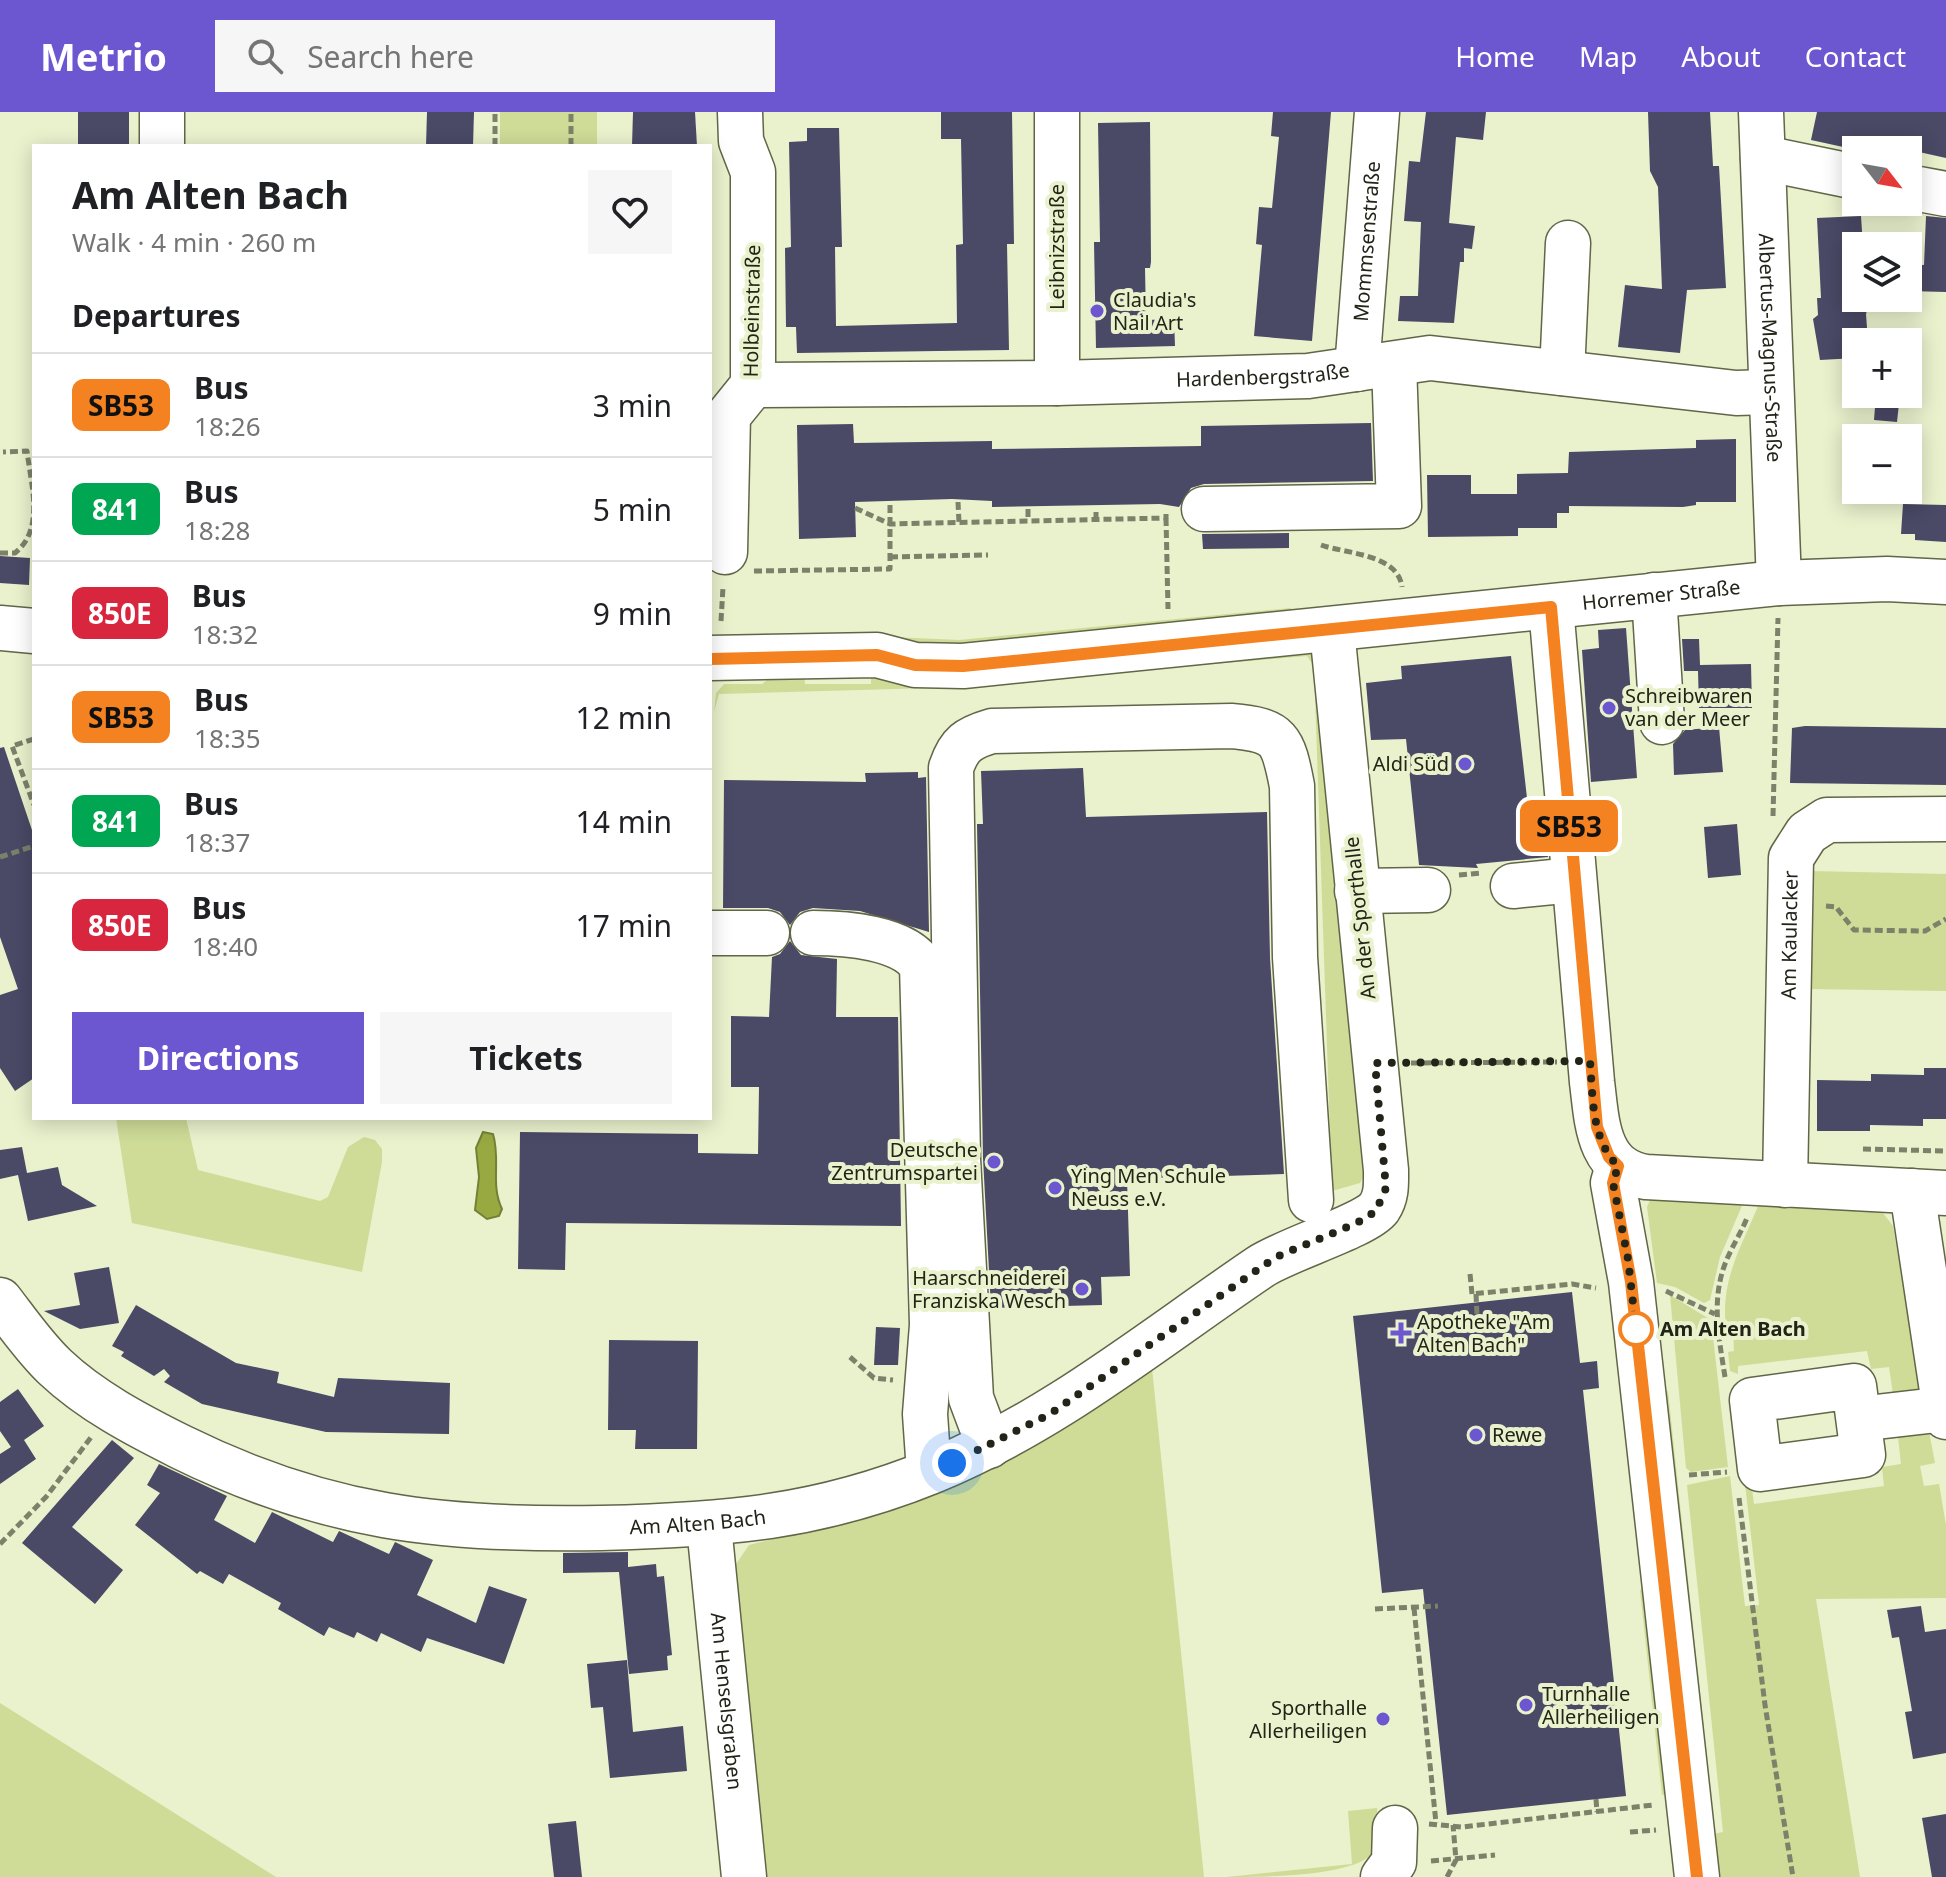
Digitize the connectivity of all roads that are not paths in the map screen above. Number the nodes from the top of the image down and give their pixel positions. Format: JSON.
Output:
{"nodes":[{"id":1,"x":162,"y":112,"type":"edge"},
{"id":2,"x":740,"y":112,"type":"edge"},
{"id":3,"x":1057,"y":112,"type":"edge"},
{"id":4,"x":1377,"y":112,"type":"edge"},
{"id":5,"x":1761,"y":112,"type":"edge"},
{"id":6,"x":162,"y":144,"type":"edge"},
{"id":7,"x":1763,"y":158,"type":"junction"},
{"id":8,"x":1842,"y":174,"type":"edge"},
{"id":9,"x":1922,"y":190,"type":"edge"},
{"id":10,"x":1946,"y":194,"type":"edge"},
{"id":11,"x":1568,"y":243,"type":"dead end"},
{"id":12,"x":1376,"y":366,"type":"junction"},
{"id":13,"x":1562,"y":373,"type":"junction"},
{"id":14,"x":1057,"y":383,"type":"junction"},
{"id":15,"x":753,"y":385,"type":"junction"},
{"id":16,"x":1769,"y":392,"type":"junction"},
{"id":17,"x":1179,"y":511,"type":"road end"},
{"id":18,"x":724,"y":562,"type":"road end"},
{"id":19,"x":1946,"y":582,"type":"edge"},
{"id":20,"x":1779,"y":583,"type":"junction"},
{"id":21,"x":1654,"y":595,"type":"junction"},
{"id":22,"x":1551,"y":607,"type":"junction"},
{"id":23,"x":0,"y":628,"type":"edge"},
{"id":24,"x":1332,"y":630,"type":"junction"},
{"id":25,"x":32,"y":631,"type":"edge"},
{"id":26,"x":716,"y":644,"type":"edge"},
{"id":27,"x":1662,"y":722,"type":"dead end"},
{"id":28,"x":1946,"y":819,"type":"edge"},
{"id":29,"x":1573,"y":880,"type":"junction"},
{"id":30,"x":1513,"y":886,"type":"road end"},
{"id":31,"x":1428,"y":890,"type":"road end"},
{"id":32,"x":1357,"y":891,"type":"junction"},
{"id":33,"x":712,"y":933,"type":"edge"},
{"id":34,"x":767,"y":933,"type":"dead end"},
{"id":35,"x":813,"y":933,"type":"dead end"},
{"id":36,"x":1618,"y":1166,"type":"junction"},
{"id":37,"x":1769,"y":1183,"type":"junction"},
{"id":38,"x":1929,"y":1192,"type":"edge"},
{"id":39,"x":1311,"y":1200,"type":"dead end"},
{"id":40,"x":1381,"y":1205,"type":"joint"},
{"id":41,"x":0,"y":1300,"type":"edge"},
{"id":42,"x":1945,"y":1413,"type":"edge"},
{"id":43,"x":1859,"y":1419,"type":"dead end"},
{"id":44,"x":989,"y":1446,"type":"junction"},
{"id":45,"x":929,"y":1472,"type":"junction"},
{"id":46,"x":709,"y":1526,"type":"junction"},
{"id":47,"x":744,"y":1877,"type":"edge"},
{"id":48,"x":1697,"y":1877,"type":"edge"}],
"edges":[{"from":1,"to":6,"type":"street"},
{"from":2,"to":15,"type":"street","name":"Holbeinstraße"},
{"from":3,"to":14,"type":"street","name":"Leibnizstraße"},
{"from":4,"to":12,"type":"street","name":"Mommsenstraße"},
{"from":5,"to":7,"type":"street","name":"Albertus-Magnus-Straße"},
{"from":7,"to":8,"type":"street"},
{"from":7,"to":16,"type":"street","name":"Albertus-Magnus-Straße"},
{"from":9,"to":10,"type":"street"},
{"from":11,"to":13,"type":"street"},
{"from":12,"to":13,"type":"street","name":"Hardenbergstraße"},
{"from":12,"to":14,"type":"street","name":"Hardenbergstraße"},
{"from":12,"to":17,"type":"street","name":"Mommsenstraße"},
{"from":13,"to":16,"type":"street","name":"Hardenbergstraße"},
{"from":14,"to":15,"type":"street","name":"Hardenbergstraße"},
{"from":15,"to":18,"type":"street","name":"Holbeinstraße"},
{"from":16,"to":20,"type":"street","name":"Albertus-Magnus-Straße"},
{"from":19,"to":20,"type":"street","name":"Horremer Straße"},
{"from":20,"to":21,"type":"street","name":"Horremer Straße"},
{"from":21,"to":22,"type":"street","name":"Horremer Straße"},
{"from":21,"to":27,"type":"street"},
{"from":22,"to":24,"type":"street","name":"Horremer Straße"},
{"from":22,"to":29,"type":"street"},
{"from":23,"to":25,"type":"street"},
{"from":24,"to":26,"type":"street","name":"Horremer Straße"},
{"from":24,"to":32,"type":"street","name":"An der Sporthalle"},
{"from":28,"to":37,"type":"street","name":"Am Kaulacker"},
{"from":29,"to":30,"type":"street"},
{"from":29,"to":36,"type":"street"},
{"from":31,"to":32,"type":"street"},
{"from":32,"to":40,"type":"street","name":"An der Sporthalle"},
{"from":33,"to":34,"type":"street"},
{"from":35,"to":45,"type":"street"},
{"from":36,"to":37,"type":"street"},
{"from":36,"to":48,"type":"street"},
{"from":37,"to":38,"type":"street"},
{"from":38,"to":42,"type":"street"},
{"from":39,"to":44,"type":"street"},
{"from":40,"to":44,"type":"street","name":"Am Alten Bach"},
{"from":41,"to":46,"type":"street","name":"Am Alten Bach"},
{"from":42,"to":43,"type":"street"},
{"from":44,"to":45,"type":"street","name":"Am Alten Bach"},
{"from":45,"to":46,"type":"street","name":"Am Alten Bach"},
{"from":46,"to":47,"type":"street","name":"Am Henselsgraben"}]}
